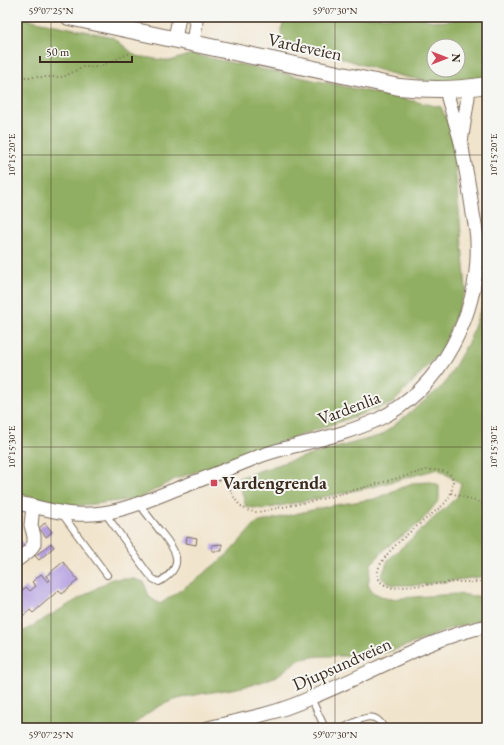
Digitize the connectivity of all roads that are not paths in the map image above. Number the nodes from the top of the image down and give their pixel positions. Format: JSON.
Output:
{"nodes":[{"id":1,"x":69,"y":17,"type":"edge"},
{"id":2,"x":179,"y":17,"type":"edge"},
{"id":3,"x":194,"y":17,"type":"edge"},
{"id":4,"x":175,"y":39,"type":"junction"},
{"id":5,"x":193,"y":43,"type":"junction"},
{"id":6,"x":487,"y":85,"type":"edge"},
{"id":7,"x":468,"y":87,"type":"junction"},
{"id":8,"x":448,"y":89,"type":"junction"},
{"id":9,"x":461,"y":142,"type":"junction"},
{"id":10,"x":482,"y":272,"type":"edge"},
{"id":11,"x":17,"y":502,"type":"edge"},
{"id":12,"x":139,"y":504,"type":"junction"},
{"id":13,"x":33,"y":506,"type":"junction"},
{"id":14,"x":60,"y":512,"type":"junction"},
{"id":15,"x":104,"y":513,"type":"junction"},
{"id":16,"x":17,"y":560,"type":"edge"},
{"id":17,"x":107,"y":575,"type":"dead end"},
{"id":18,"x":487,"y":626,"type":"edge"},
{"id":19,"x":311,"y":698,"type":"junction"},
{"id":20,"x":208,"y":728,"type":"edge"},
{"id":21,"x":324,"y":728,"type":"edge"},
{"id":22,"x":343,"y":728,"type":"edge"},
{"id":23,"x":384,"y":728,"type":"edge"}],
"edges":[{"from":1,"to":4,"type":"street","name":"Vardeveien"},
{"from":2,"to":4,"type":"street"},
{"from":3,"to":5,"type":"street"},
{"from":4,"to":5,"type":"street","name":"Vardeveien"},
{"from":5,"to":8,"type":"street","name":"Vardeveien"},
{"from":6,"to":7,"type":"street","name":"Vardeveien"},
{"from":7,"to":8,"type":"street","name":"Vardeveien"},
{"from":7,"to":9,"type":"street","name":"Vardenlia"},
{"from":8,"to":9,"type":"street","name":"Vardenlia"},
{"from":9,"to":10,"type":"street","name":"Vardenlia"},
{"from":10,"to":12,"type":"street","name":"Vardenlia"},
{"from":11,"to":13,"type":"street","name":"Vardenlia"},
{"from":12,"to":15,"type":"street","name":"Vardenlia"},
{"from":12,"to":15,"type":"lane"},
{"from":13,"to":14,"type":"street","name":"Vardenlia"},
{"from":13,"to":16,"type":"street"},
{"from":14,"to":15,"type":"street","name":"Vardenlia"},
{"from":14,"to":17,"type":"lane"},
{"from":18,"to":19,"type":"street","name":"Djupsundveien"},
{"from":19,"to":20,"type":"street","name":"Djupsundveien"},
{"from":19,"to":21,"type":"lane"},
{"from":22,"to":23,"type":"lane"}]}
